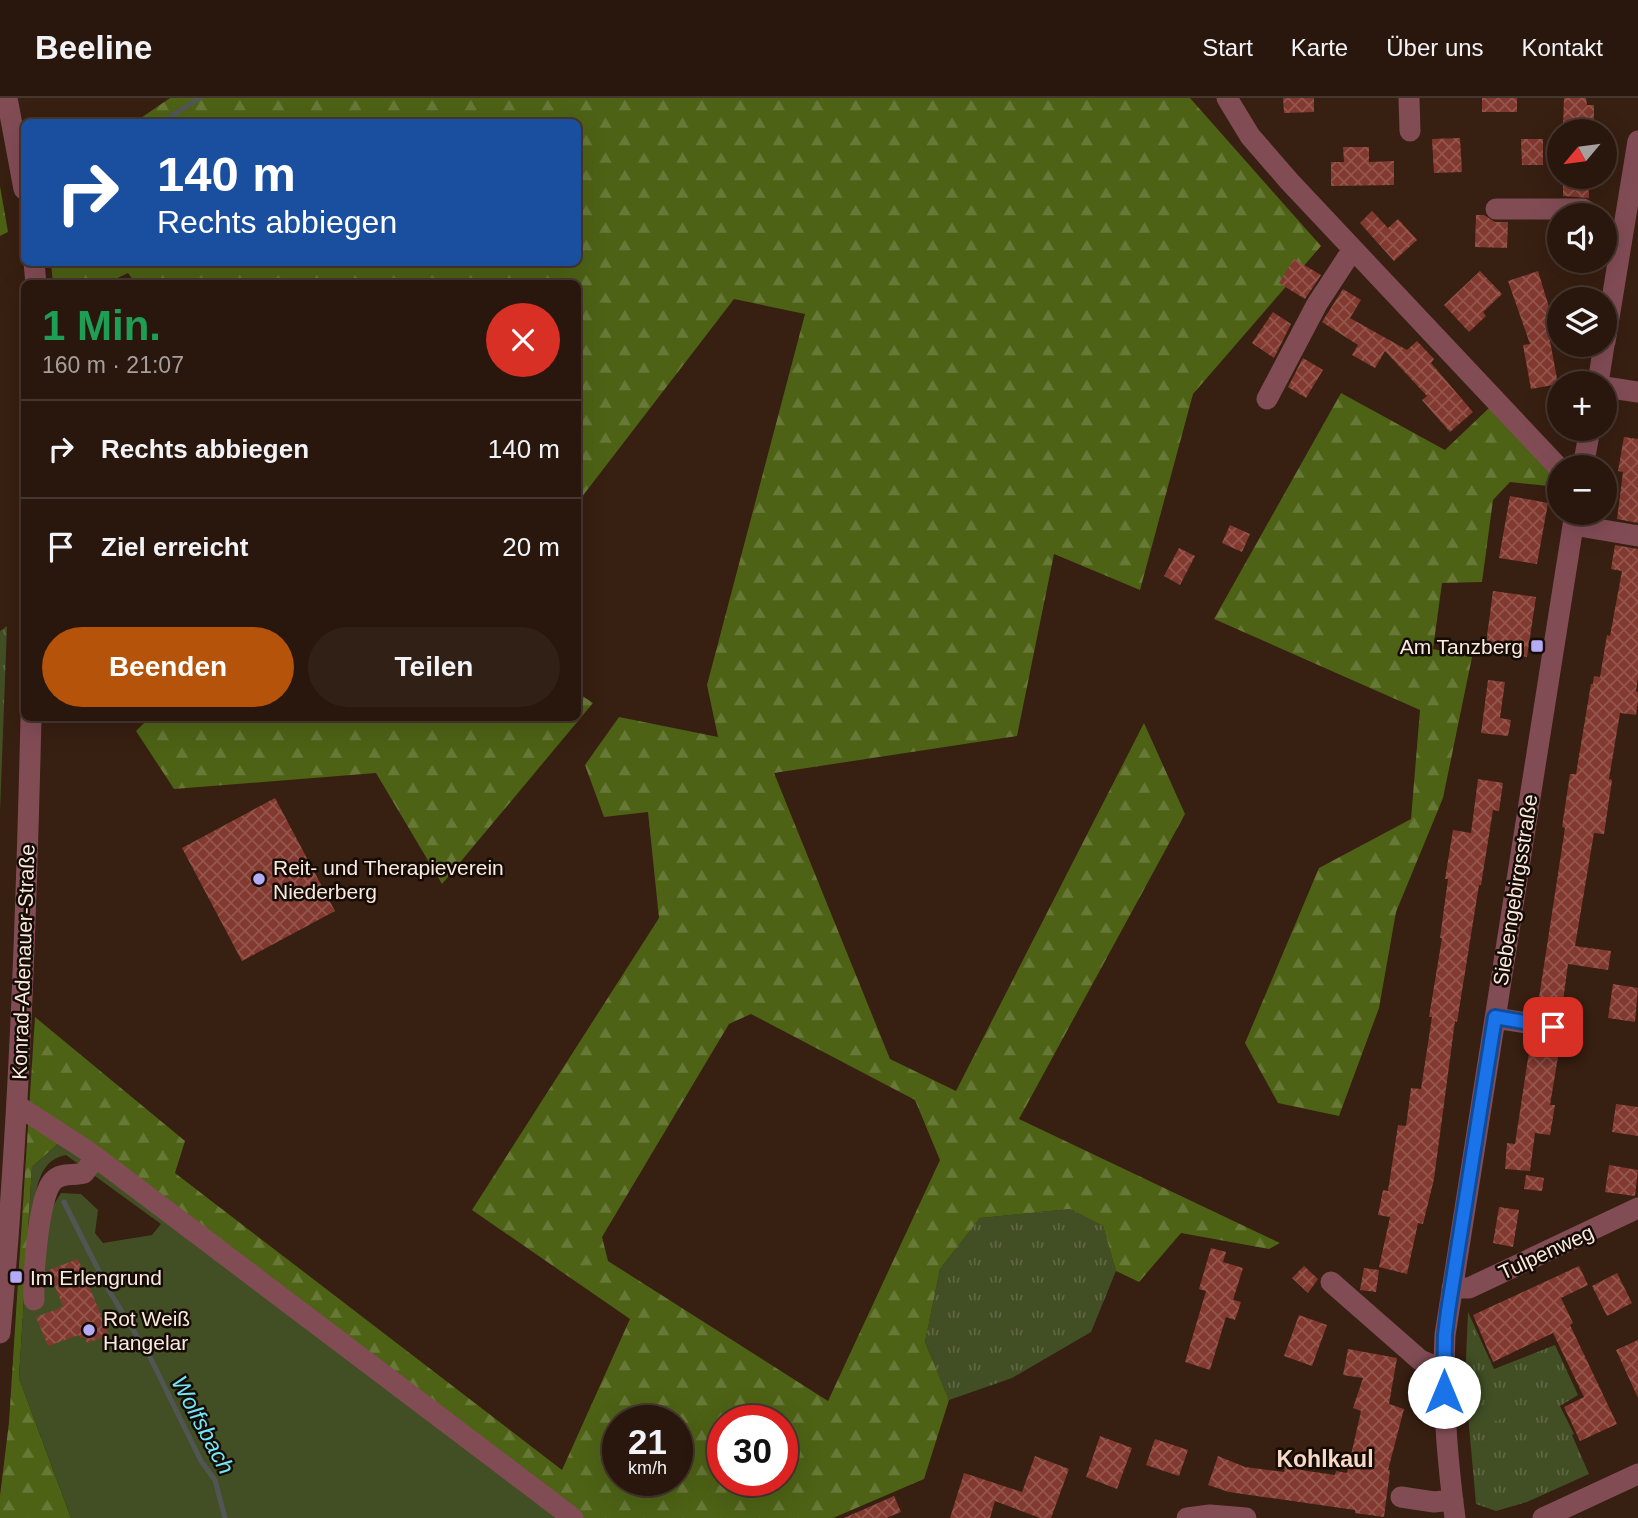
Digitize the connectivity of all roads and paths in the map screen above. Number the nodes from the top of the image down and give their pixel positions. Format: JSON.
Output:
{"nodes":[{"id":1,"x":8,"y":98,"type":"edge"},
{"id":2,"x":1227,"y":98,"type":"edge"},
{"id":3,"x":1409,"y":98,"type":"edge"},
{"id":4,"x":1410,"y":131,"type":"dead end"},
{"id":5,"x":1638,"y":141,"type":"edge"},
{"id":6,"x":21,"y":172,"type":"edge"},
{"id":7,"x":1496,"y":209,"type":"dead end"},
{"id":8,"x":1547,"y":209,"type":"edge"},
{"id":9,"x":1617,"y":217,"type":"edge"},
{"id":10,"x":1353,"y":249,"type":"junction"},
{"id":11,"x":1617,"y":389,"type":"edge"},
{"id":12,"x":1638,"y":392,"type":"edge"},
{"id":13,"x":1267,"y":399,"type":"dead end"},
{"id":14,"x":1547,"y":455,"type":"edge"},
{"id":15,"x":1573,"y":525,"type":"edge"},
{"id":16,"x":1597,"y":525,"type":"edge"},
{"id":17,"x":1638,"y":536,"type":"edge"},
{"id":18,"x":31,"y":721,"type":"edge"},
{"id":19,"x":1495,"y":1017,"type":"junction"},
{"id":20,"x":1553,"y":1027,"type":"dead end"},
{"id":21,"x":18,"y":1106,"type":"junction"},
{"id":22,"x":96,"y":1157,"type":"junction"},
{"id":23,"x":1638,"y":1208,"type":"edge"},
{"id":24,"x":1332,"y":1282,"type":"dead end"},
{"id":25,"x":1452,"y":1288,"type":"junction"},
{"id":26,"x":34,"y":1300,"type":"dead end"},
{"id":27,"x":0,"y":1333,"type":"edge"},
{"id":28,"x":1444,"y":1370,"type":"junction"},
{"id":29,"x":1638,"y":1474,"type":"edge"},
{"id":30,"x":1401,"y":1497,"type":"dead end"},
{"id":31,"x":1454,"y":1509,"type":"edge"},
{"id":32,"x":1210,"y":1516,"type":"edge"},
{"id":33,"x":573,"y":1518,"type":"edge"},
{"id":34,"x":1187,"y":1518,"type":"edge"},
{"id":35,"x":1246,"y":1518,"type":"edge"},
{"id":36,"x":1543,"y":1518,"type":"edge"}],
"edges":[{"from":1,"to":6,"type":"street"},
{"from":2,"to":10,"type":"street"},
{"from":3,"to":4,"type":"street"},
{"from":5,"to":9,"type":"street"},
{"from":7,"to":8,"type":"street"},
{"from":10,"to":13,"type":"street"},
{"from":10,"to":14,"type":"street"},
{"from":11,"to":12,"type":"street"},
{"from":15,"to":19,"type":"street","name":"Siebengebirgsstraße"},
{"from":16,"to":17,"type":"street"},
{"from":18,"to":21,"type":"street","name":"Konrad-Adenauer-Straße"},
{"from":19,"to":20,"type":"street"},
{"from":19,"to":25,"type":"street","name":"Siebengebirgsstraße"},
{"from":21,"to":22,"type":"street"},
{"from":21,"to":27,"type":"street","name":"Konrad-Adenauer-Straße"},
{"from":22,"to":26,"type":"street"},
{"from":22,"to":33,"type":"street"},
{"from":23,"to":25,"type":"street","name":"Tulpenweg"},
{"from":24,"to":28,"type":"street"},
{"from":25,"to":28,"type":"street","name":"Siebengebirgsstraße"},
{"from":28,"to":31,"type":"street","name":"Siebengebirgsstraße"},
{"from":29,"to":36,"type":"street"},
{"from":30,"to":31,"type":"street"},
{"from":32,"to":34,"type":"street"},
{"from":32,"to":35,"type":"street"}]}
